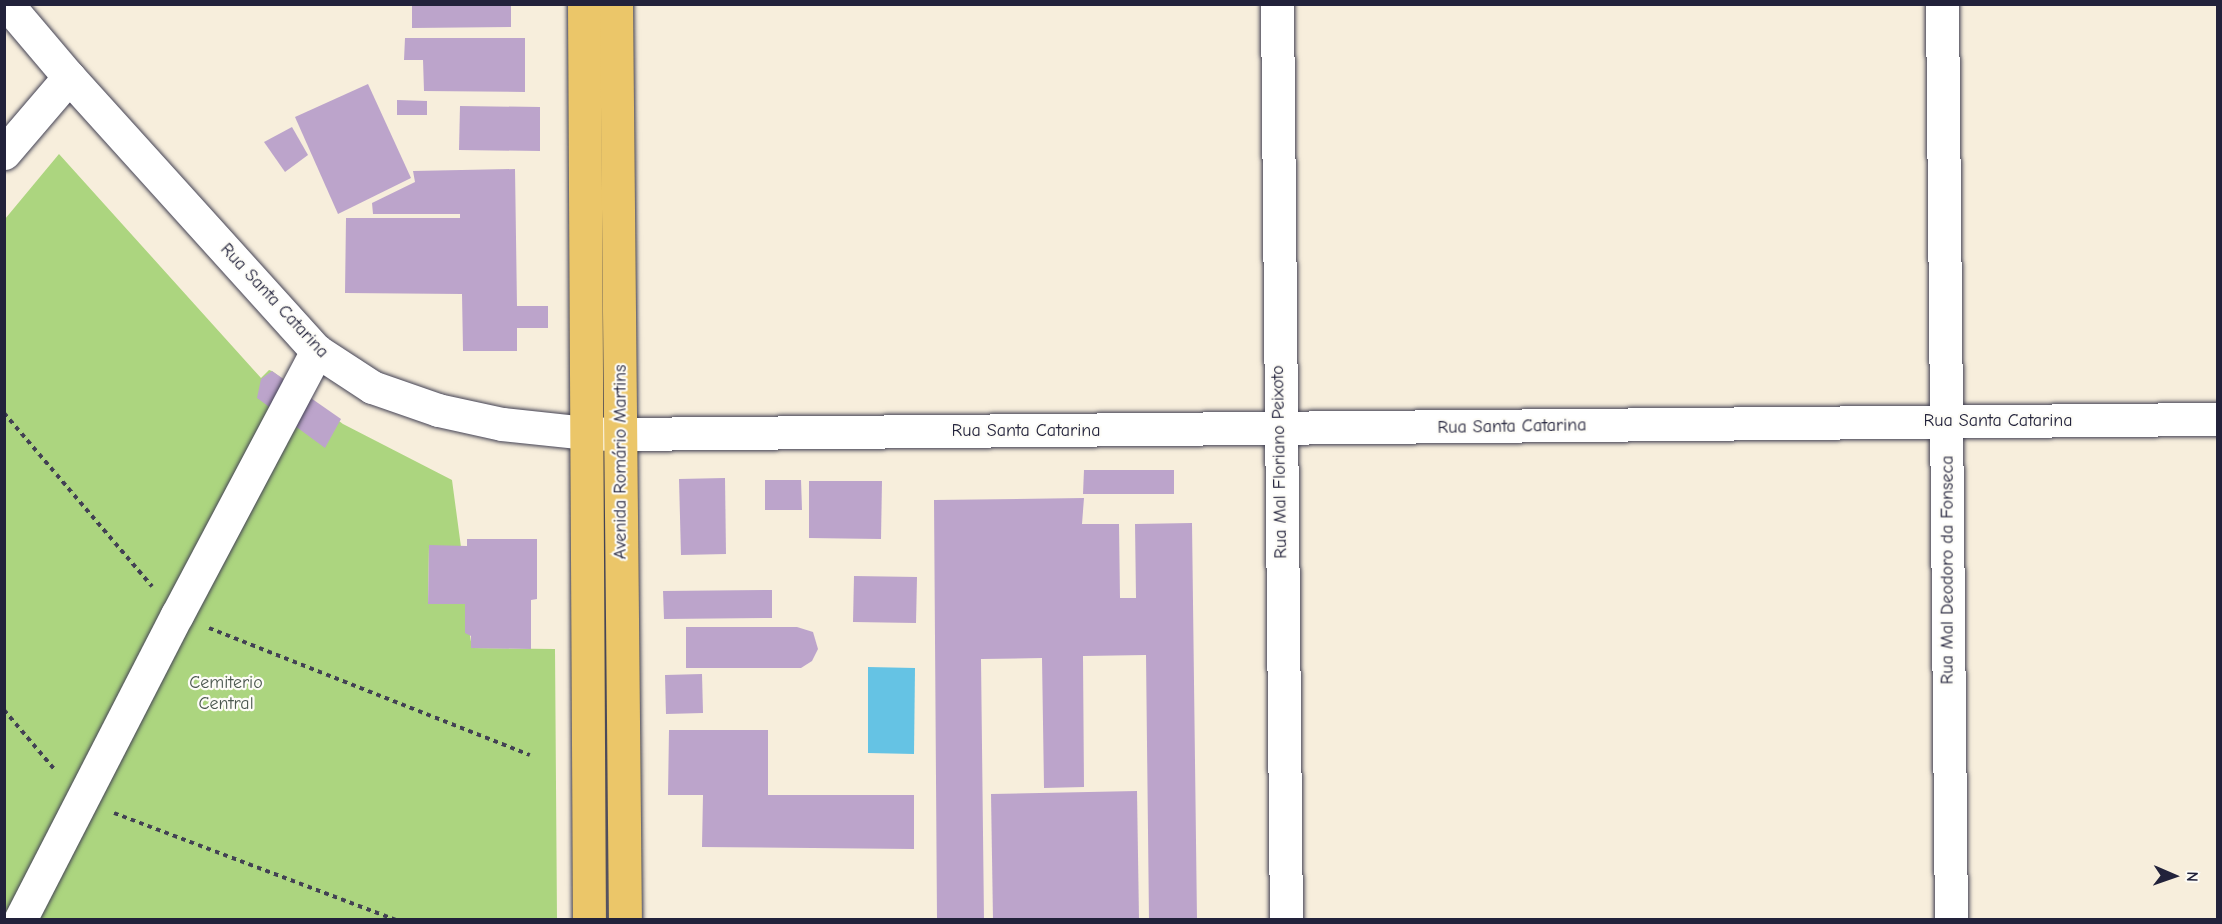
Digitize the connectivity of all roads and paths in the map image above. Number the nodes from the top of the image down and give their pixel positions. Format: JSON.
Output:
{"nodes":[{"id":1,"x":7,"y":4,"type":"edge"},
{"id":2,"x":584,"y":4,"type":"edge"},
{"id":3,"x":616,"y":4,"type":"edge"},
{"id":4,"x":1277,"y":4,"type":"edge"},
{"id":5,"x":1942,"y":4,"type":"edge"},
{"id":6,"x":69,"y":77,"type":"junction"},
{"id":7,"x":4,"y":153,"type":"edge"},
{"id":8,"x":317,"y":351,"type":"junction"},
{"id":9,"x":4,"y":413,"type":"edge"},
{"id":10,"x":2217,"y":419,"type":"edge"},
{"id":11,"x":1947,"y":421,"type":"junction"},
{"id":12,"x":1280,"y":430,"type":"junction"},
{"id":13,"x":586,"y":433,"type":"junction"},
{"id":14,"x":620,"y":434,"type":"junction"},
{"id":15,"x":177,"y":615,"type":"junction"},
{"id":16,"x":4,"y":710,"type":"edge"},
{"id":17,"x":530,"y":755,"type":"dead end"},
{"id":18,"x":81,"y":801,"type":"junction"},
{"id":19,"x":20,"y":920,"type":"edge"},
{"id":20,"x":396,"y":920,"type":"edge"},
{"id":21,"x":589,"y":920,"type":"edge"},
{"id":22,"x":626,"y":920,"type":"edge"},
{"id":23,"x":1286,"y":920,"type":"edge"},
{"id":24,"x":1951,"y":920,"type":"edge"}],
"edges":[{"from":1,"to":6,"type":"street","name":"Rua Santa Catarina"},
{"from":2,"to":13,"type":"main road","name":"Avenida Romário Martins"},
{"from":3,"to":14,"type":"main road","name":"Avenida Romário Martins"},
{"from":4,"to":12,"type":"street","name":"Rua Mal Floriano Peixoto"},
{"from":5,"to":11,"type":"street","name":"Rua Mal Deodoro da Fonseca"},
{"from":6,"to":7,"type":"street"},
{"from":6,"to":8,"type":"street","name":"Rua Santa Catarina"},
{"from":8,"to":13,"type":"street","name":"Rua Santa Catarina"},
{"from":8,"to":15,"type":"street"},
{"from":9,"to":15,"type":"path"},
{"from":10,"to":11,"type":"street","name":"Rua Santa Catarina"},
{"from":11,"to":12,"type":"street","name":"Rua Santa Catarina"},
{"from":11,"to":24,"type":"street","name":"Rua Mal Deodoro da Fonseca"},
{"from":12,"to":14,"type":"street","name":"Rua Santa Catarina"},
{"from":12,"to":23,"type":"street","name":"Rua Mal Floriano Peixoto"},
{"from":13,"to":14,"type":"street","name":"Rua Santa Catarina"},
{"from":13,"to":21,"type":"main road","name":"Avenida Romário Martins"},
{"from":14,"to":22,"type":"main road","name":"Avenida Romário Martins"},
{"from":15,"to":17,"type":"path"},
{"from":15,"to":18,"type":"street"},
{"from":16,"to":18,"type":"path"},
{"from":18,"to":19,"type":"street"},
{"from":18,"to":20,"type":"path"}]}
